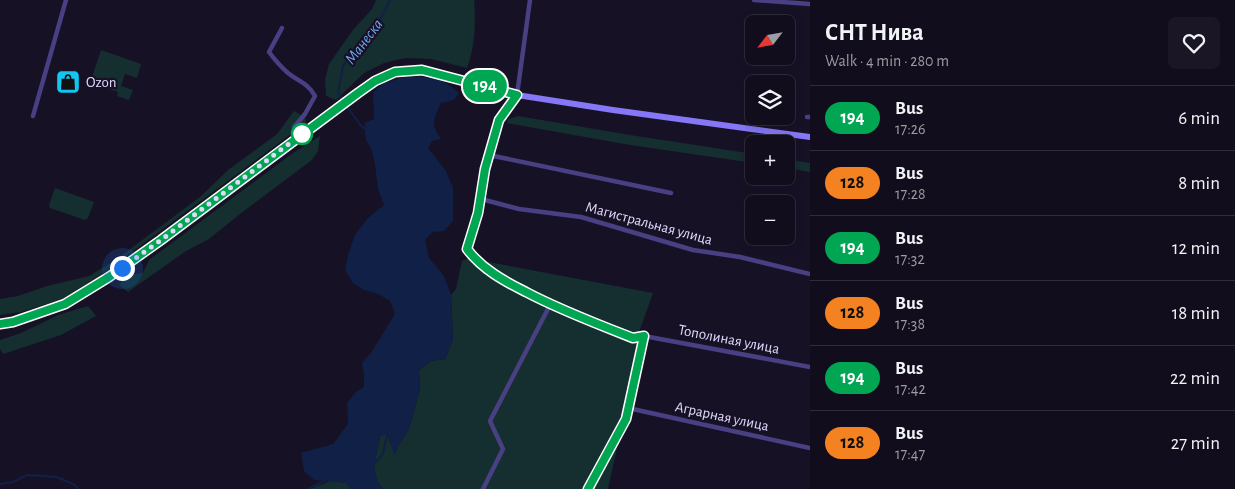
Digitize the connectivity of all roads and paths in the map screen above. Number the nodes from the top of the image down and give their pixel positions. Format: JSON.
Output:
{"nodes":[{"id":1,"x":66,"y":0,"type":"edge"},
{"id":2,"x":530,"y":0,"type":"edge"},
{"id":3,"x":754,"y":0,"type":"edge"},
{"id":4,"x":810,"y":4,"type":"edge"},
{"id":5,"x":282,"y":28,"type":"dead end"},
{"id":6,"x":517,"y":95,"type":"junction"},
{"id":7,"x":34,"y":116,"type":"dead end"},
{"id":8,"x":810,"y":137,"type":"edge"},
{"id":9,"x":297,"y":138,"type":"junction"},
{"id":10,"x":489,"y":155,"type":"junction"},
{"id":11,"x":671,"y":193,"type":"dead end"},
{"id":12,"x":481,"y":198,"type":"junction"},
{"id":13,"x":810,"y":274,"type":"edge"},
{"id":14,"x":550,"y":304,"type":"junction"},
{"id":15,"x":0,"y":324,"type":"edge"},
{"id":16,"x":644,"y":336,"type":"junction"},
{"id":17,"x":810,"y":367,"type":"edge"},
{"id":18,"x":628,"y":408,"type":"junction"},
{"id":19,"x":810,"y":448,"type":"edge"},
{"id":20,"x":483,"y":489,"type":"edge"},
{"id":21,"x":588,"y":489,"type":"edge"}],
"edges":[{"from":1,"to":7,"type":"street"},
{"from":2,"to":6,"type":"street"},
{"from":3,"to":4,"type":"street"},
{"from":5,"to":9,"type":"street"},
{"from":6,"to":8,"type":"main road"},
{"from":6,"to":9,"type":"main road"},
{"from":6,"to":10,"type":"street"},
{"from":9,"to":15,"type":"main road"},
{"from":10,"to":11,"type":"street","name":"Магистральная улица"},
{"from":10,"to":12,"type":"street"},
{"from":12,"to":13,"type":"street","name":"Магистральная улица"},
{"from":12,"to":14,"type":"street","name":"Тополиная улица"},
{"from":14,"to":16,"type":"street","name":"Тополиная улица"},
{"from":14,"to":20,"type":"street"},
{"from":16,"to":17,"type":"street","name":"Тополиная улица"},
{"from":16,"to":18,"type":"street"},
{"from":18,"to":19,"type":"street","name":"Аграрная улица"},
{"from":18,"to":21,"type":"street"}]}
